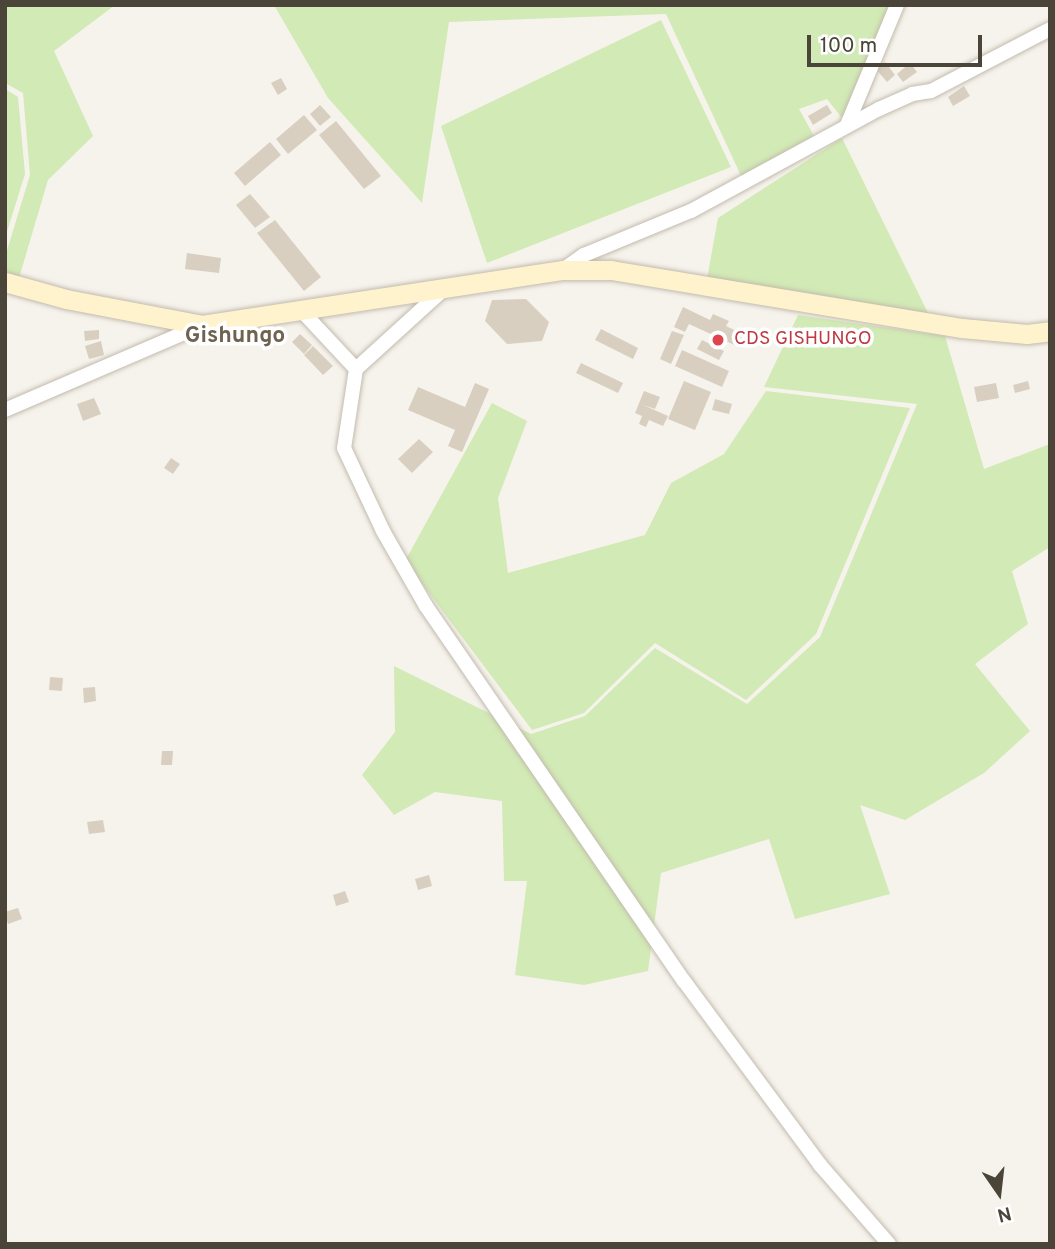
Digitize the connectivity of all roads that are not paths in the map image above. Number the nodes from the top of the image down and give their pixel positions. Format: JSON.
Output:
{"nodes":[{"id":1,"x":897,"y":5,"type":"edge"},
{"id":2,"x":1050,"y":29,"type":"edge"},
{"id":3,"x":847,"y":125,"type":"junction"},
{"id":4,"x":563,"y":270,"type":"junction"},
{"id":5,"x":5,"y":282,"type":"edge"},
{"id":6,"x":447,"y":286,"type":"junction"},
{"id":7,"x":300,"y":309,"type":"junction"},
{"id":8,"x":202,"y":325,"type":"junction"},
{"id":9,"x":1050,"y":331,"type":"edge"},
{"id":10,"x":356,"y":369,"type":"junction"},
{"id":11,"x":5,"y":410,"type":"edge"},
{"id":12,"x":889,"y":1244,"type":"edge"}],
"edges":[{"from":1,"to":3,"type":"street"},
{"from":2,"to":3,"type":"street"},
{"from":3,"to":4,"type":"street"},
{"from":4,"to":6,"type":"street"},
{"from":4,"to":9,"type":"street"},
{"from":5,"to":8,"type":"street"},
{"from":6,"to":7,"type":"street"},
{"from":6,"to":10,"type":"street"},
{"from":7,"to":8,"type":"street"},
{"from":7,"to":10,"type":"street"},
{"from":8,"to":11,"type":"street"},
{"from":10,"to":12,"type":"street"}]}
